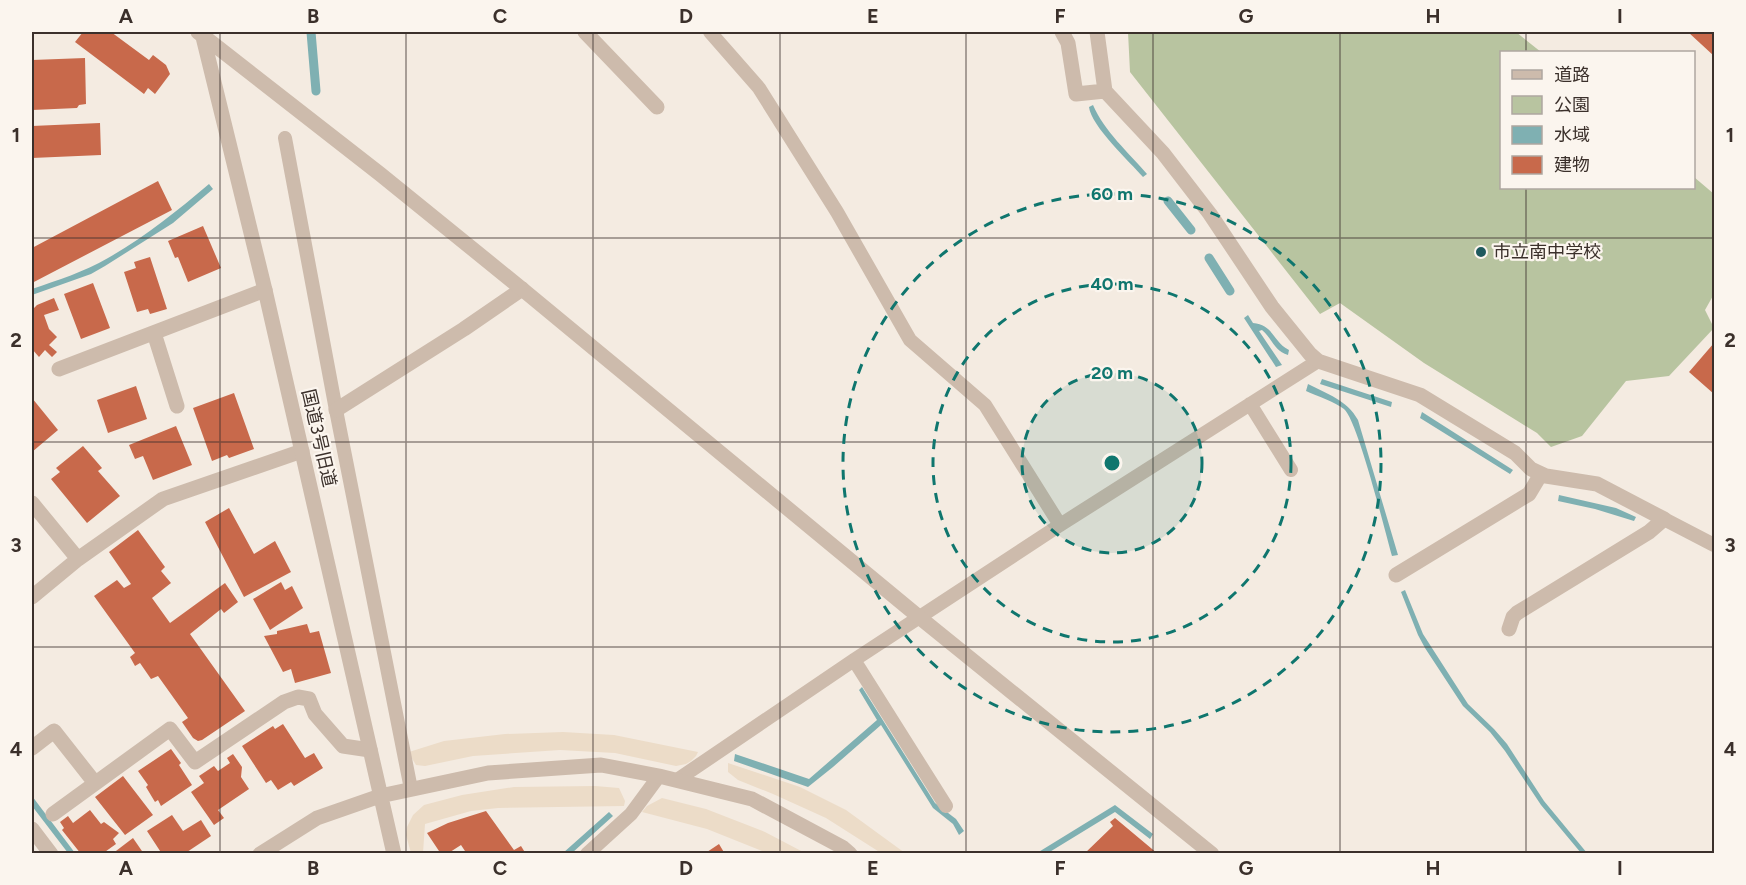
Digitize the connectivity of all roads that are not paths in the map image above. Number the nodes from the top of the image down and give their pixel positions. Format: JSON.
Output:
{"nodes":[{"id":1,"x":585,"y":32,"type":"edge"},
{"id":2,"x":710,"y":32,"type":"edge"},
{"id":3,"x":1062,"y":32,"type":"edge"},
{"id":4,"x":1097,"y":32,"type":"edge"},
{"id":5,"x":201,"y":33,"type":"edge"},
{"id":6,"x":1106,"y":91,"type":"junction"},
{"id":7,"x":657,"y":107,"type":"dead end"},
{"id":8,"x":285,"y":138,"type":"dead end"},
{"id":9,"x":522,"y":289,"type":"junction"},
{"id":10,"x":265,"y":290,"type":"junction"},
{"id":11,"x":154,"y":333,"type":"junction"},
{"id":12,"x":1318,"y":361,"type":"junction"},
{"id":13,"x":59,"y":369,"type":"dead end"},
{"id":14,"x":1250,"y":404,"type":"junction"},
{"id":15,"x":177,"y":406,"type":"dead end"},
{"id":16,"x":336,"y":410,"type":"junction"},
{"id":17,"x":302,"y":451,"type":"junction"},
{"id":18,"x":1291,"y":470,"type":"dead end"},
{"id":19,"x":1541,"y":474,"type":"junction"},
{"id":20,"x":32,"y":503,"type":"edge"},
{"id":21,"x":1664,"y":519,"type":"junction"},
{"id":22,"x":1060,"y":525,"type":"junction"},
{"id":23,"x":1714,"y":545,"type":"edge"},
{"id":24,"x":78,"y":559,"type":"junction"},
{"id":25,"x":1396,"y":575,"type":"dead end"},
{"id":26,"x":32,"y":597,"type":"edge"},
{"id":27,"x":919,"y":617,"type":"junction"},
{"id":28,"x":1509,"y":629,"type":"dead end"},
{"id":29,"x":854,"y":660,"type":"junction"},
{"id":30,"x":32,"y":748,"type":"edge"},
{"id":31,"x":370,"y":750,"type":"junction"},
{"id":32,"x":659,"y":776,"type":"junction"},
{"id":33,"x":677,"y":780,"type":"junction"},
{"id":34,"x":95,"y":783,"type":"junction"},
{"id":35,"x":411,"y":789,"type":"junction"},
{"id":36,"x":380,"y":796,"type":"junction"},
{"id":37,"x":946,"y":806,"type":"dead end"},
{"id":38,"x":52,"y":814,"type":"dead end"},
{"id":39,"x":32,"y":829,"type":"edge"},
{"id":40,"x":51,"y":854,"type":"edge"},
{"id":41,"x":260,"y":854,"type":"edge"},
{"id":42,"x":394,"y":854,"type":"edge"},
{"id":43,"x":587,"y":854,"type":"edge"},
{"id":44,"x":850,"y":854,"type":"edge"},
{"id":45,"x":1212,"y":854,"type":"edge"}],
"edges":[{"from":1,"to":7,"type":"street"},
{"from":2,"to":22,"type":"lane"},
{"from":3,"to":6,"type":"street"},
{"from":4,"to":6,"type":"street"},
{"from":5,"to":9,"type":"street"},
{"from":5,"to":10,"type":"street","name":"国道3号旧道"},
{"from":6,"to":12,"type":"street"},
{"from":8,"to":16,"type":"lane"},
{"from":9,"to":16,"type":"street"},
{"from":9,"to":27,"type":"street"},
{"from":10,"to":11,"type":"street"},
{"from":10,"to":17,"type":"street","name":"国道3号旧道"},
{"from":11,"to":13,"type":"street"},
{"from":11,"to":15,"type":"street"},
{"from":12,"to":14,"type":"lane"},
{"from":12,"to":19,"type":"street"},
{"from":14,"to":18,"type":"lane"},
{"from":14,"to":22,"type":"lane"},
{"from":16,"to":35,"type":"lane"},
{"from":17,"to":24,"type":"street"},
{"from":17,"to":31,"type":"street","name":"国道3号旧道"},
{"from":19,"to":21,"type":"street"},
{"from":19,"to":25,"type":"street"},
{"from":20,"to":24,"type":"street"},
{"from":21,"to":23,"type":"lane"},
{"from":21,"to":28,"type":"street"},
{"from":22,"to":27,"type":"lane"},
{"from":24,"to":26,"type":"street"},
{"from":27,"to":29,"type":"lane"},
{"from":27,"to":45,"type":"street"},
{"from":29,"to":33,"type":"lane"},
{"from":29,"to":37,"type":"lane"},
{"from":30,"to":34,"type":"street"},
{"from":31,"to":34,"type":"street"},
{"from":31,"to":36,"type":"street","name":"国道3号旧道"},
{"from":32,"to":33,"type":"street"},
{"from":32,"to":35,"type":"street"},
{"from":32,"to":43,"type":"lane"},
{"from":33,"to":44,"type":"street"},
{"from":34,"to":38,"type":"street"},
{"from":35,"to":36,"type":"street"},
{"from":36,"to":41,"type":"street"},
{"from":36,"to":42,"type":"street","name":"国道3号旧道"},
{"from":39,"to":40,"type":"street"}]}
